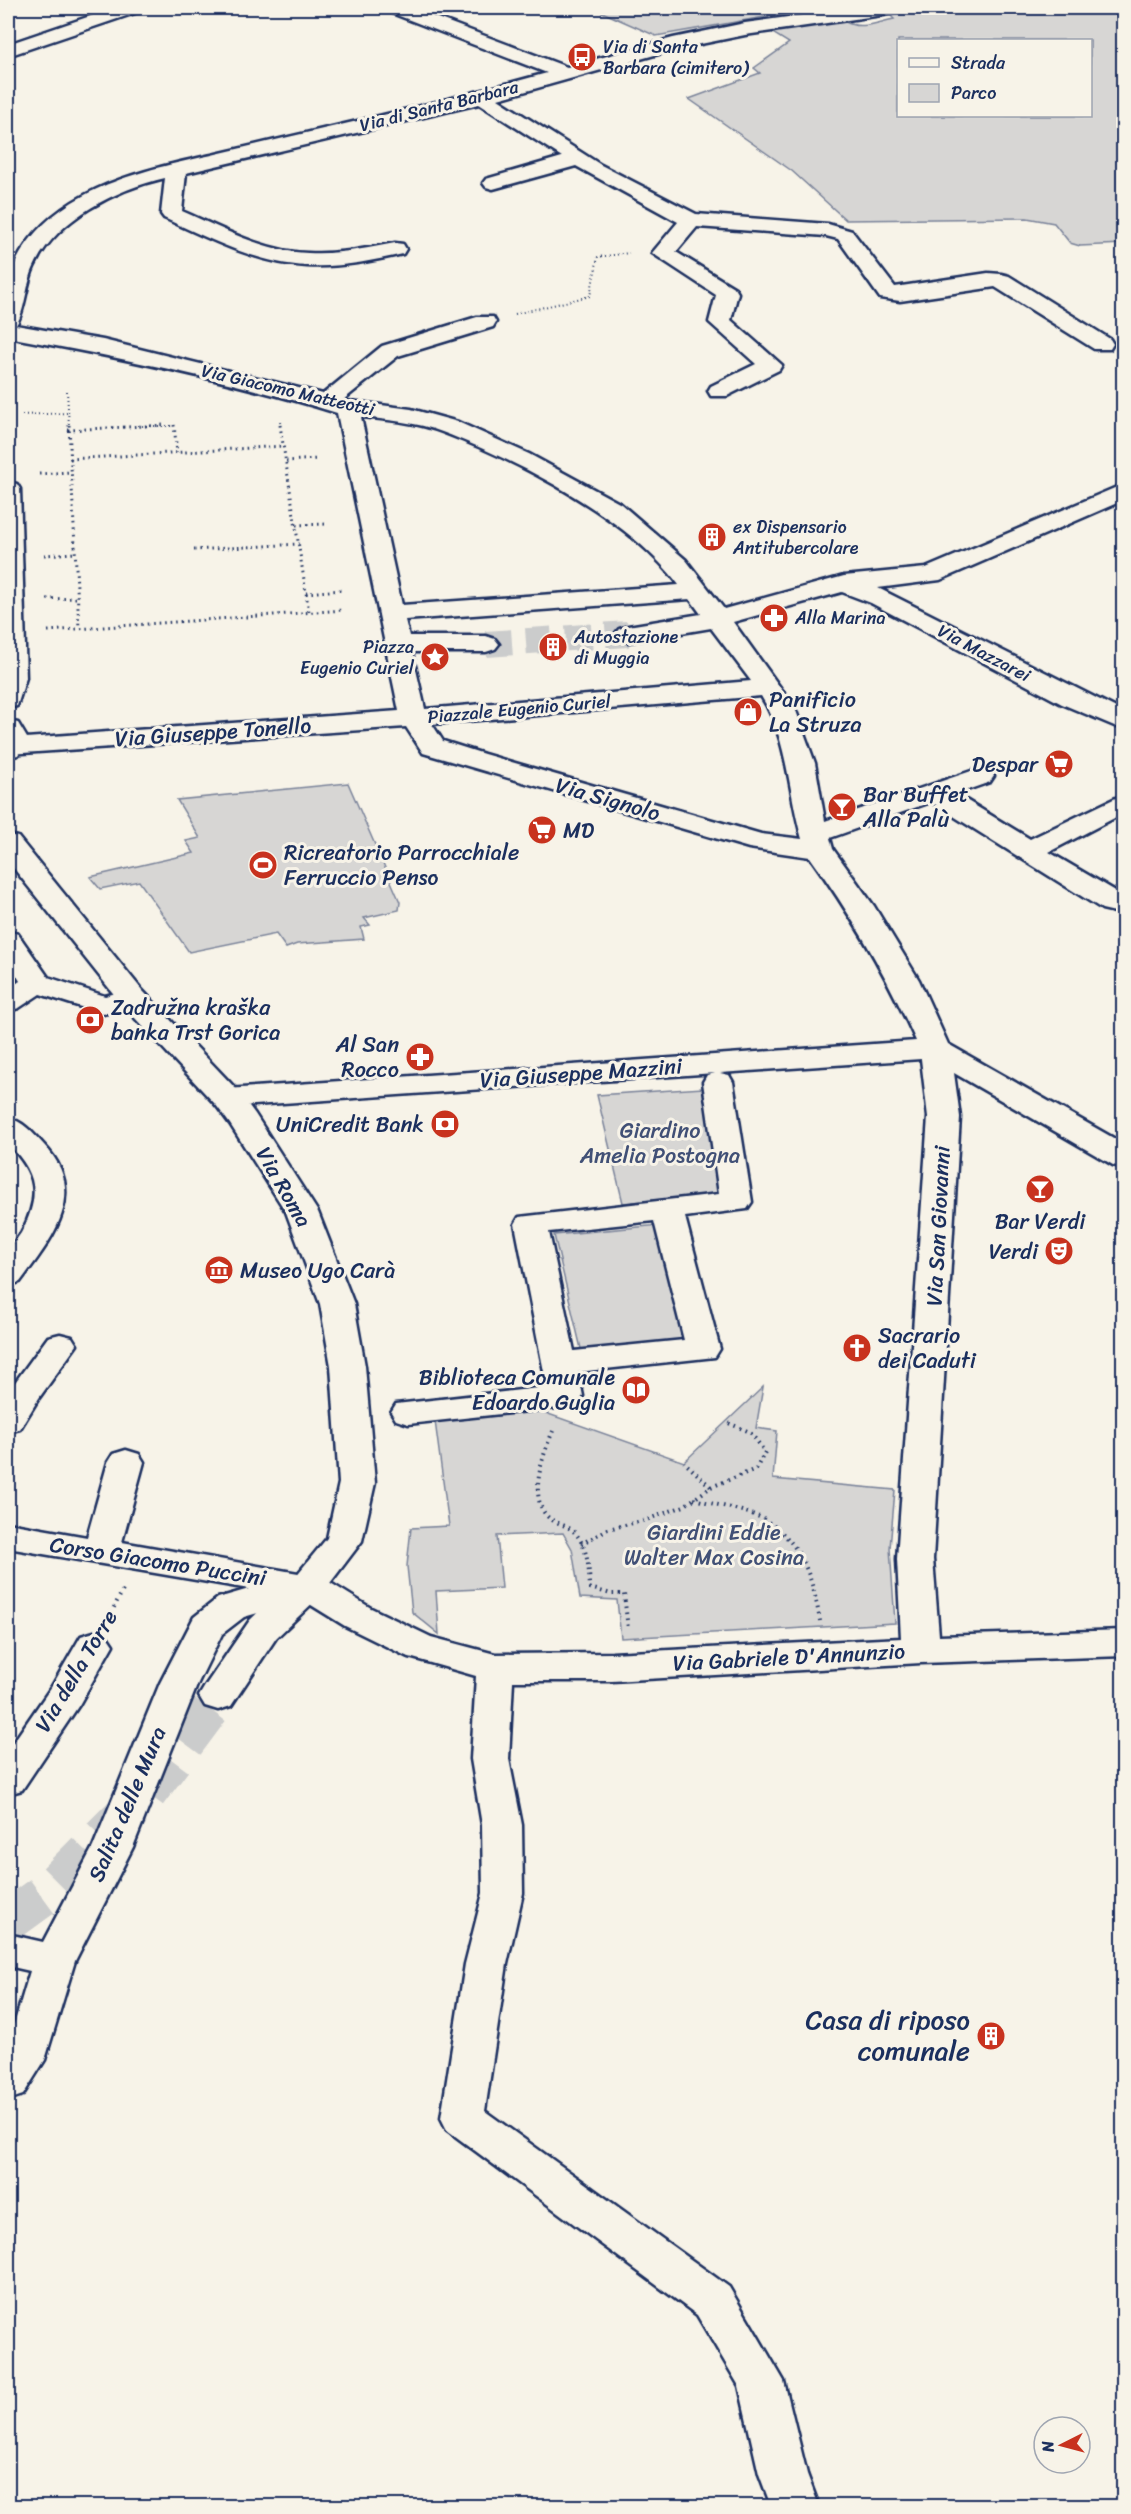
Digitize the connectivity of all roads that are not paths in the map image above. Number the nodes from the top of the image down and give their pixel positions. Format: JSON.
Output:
{"nodes":[{"id":1,"x":131,"y":8,"type":"edge"},
{"id":2,"x":396,"y":8,"type":"edge"},
{"id":3,"x":889,"y":8,"type":"edge"},
{"id":4,"x":8,"y":50,"type":"edge"},
{"id":5,"x":564,"y":74,"type":"junction"},
{"id":6,"x":482,"y":97,"type":"junction"},
{"id":7,"x":579,"y":159,"type":"junction"},
{"id":8,"x":176,"y":169,"type":"junction"},
{"id":9,"x":493,"y":183,"type":"dead end"},
{"id":10,"x":691,"y":219,"type":"junction"},
{"id":11,"x":34,"y":245,"type":"junction"},
{"id":12,"x":8,"y":246,"type":"edge"},
{"id":13,"x":395,"y":249,"type":"dead end"},
{"id":14,"x":8,"y":321,"type":"edge"},
{"id":15,"x":485,"y":322,"type":"road end"},
{"id":16,"x":8,"y":330,"type":"edge"},
{"id":17,"x":1102,"y":344,"type":"dead end"},
{"id":18,"x":719,"y":391,"type":"dead end"},
{"id":19,"x":338,"y":406,"type":"junction"},
{"id":20,"x":8,"y":489,"type":"edge"},
{"id":21,"x":1124,"y":491,"type":"edge"},
{"id":22,"x":844,"y":584,"type":"junction"},
{"id":23,"x":697,"y":591,"type":"junction"},
{"id":24,"x":391,"y":613,"type":"junction"},
{"id":25,"x":717,"y":619,"type":"junction"},
{"id":26,"x":626,"y":626,"type":"tunnel mouth"},
{"id":27,"x":484,"y":636,"type":"tunnel mouth"},
{"id":28,"x":398,"y":644,"type":"junction"},
{"id":29,"x":769,"y":687,"type":"junction"},
{"id":30,"x":8,"y":700,"type":"edge"},
{"id":31,"x":414,"y":718,"type":"junction"},
{"id":32,"x":1124,"y":722,"type":"edge"},
{"id":33,"x":9,"y":742,"type":"edge"},
{"id":34,"x":980,"y":776,"type":"dead end"},
{"id":35,"x":934,"y":792,"type":"junction"},
{"id":36,"x":1124,"y":802,"type":"edge"},
{"id":37,"x":9,"y":840,"type":"edge"},
{"id":38,"x":817,"y":842,"type":"junction"},
{"id":39,"x":1029,"y":851,"type":"junction"},
{"id":40,"x":1124,"y":905,"type":"edge"},
{"id":41,"x":10,"y":947,"type":"edge"},
{"id":42,"x":37,"y":983,"type":"junction"},
{"id":43,"x":124,"y":999,"type":"junction"},
{"id":44,"x":8,"y":1002,"type":"edge"},
{"id":45,"x":935,"y":1049,"type":"junction"},
{"id":46,"x":718,"y":1082,"type":"dead end"},
{"id":47,"x":227,"y":1098,"type":"junction"},
{"id":48,"x":8,"y":1127,"type":"edge"},
{"id":49,"x":1124,"y":1158,"type":"edge"},
{"id":50,"x":668,"y":1209,"type":"junction"},
{"id":51,"x":8,"y":1275,"type":"edge"},
{"id":52,"x":60,"y":1346,"type":"dead end"},
{"id":53,"x":561,"y":1363,"type":"junction"},
{"id":54,"x":408,"y":1412,"type":"dead end"},
{"id":55,"x":8,"y":1422,"type":"edge"},
{"id":56,"x":126,"y":1462,"type":"dead end"},
{"id":57,"x":8,"y":1536,"type":"edge"},
{"id":58,"x":101,"y":1552,"type":"junction"},
{"id":59,"x":308,"y":1586,"type":"junction"},
{"id":60,"x":1124,"y":1643,"type":"edge"},
{"id":61,"x":94,"y":1645,"type":"road end"},
{"id":62,"x":921,"y":1650,"type":"junction"},
{"id":63,"x":476,"y":1663,"type":"junction"},
{"id":64,"x":218,"y":1696,"type":"tunnel mouth"},
{"id":65,"x":14,"y":1760,"type":"edge"},
{"id":66,"x":8,"y":1950,"type":"edge"},
{"id":67,"x":54,"y":1961,"type":"junction"},
{"id":68,"x":8,"y":2083,"type":"edge"},
{"id":69,"x":795,"y":2506,"type":"edge"}],
"edges":[{"from":1,"to":4,"type":"street"},
{"from":2,"to":5,"type":"street"},
{"from":3,"to":5,"type":"street","name":"Via di Santa Barbara"},
{"from":5,"to":6,"type":"street","name":"Via di Santa Barbara"},
{"from":6,"to":7,"type":"street"},
{"from":6,"to":8,"type":"street","name":"Via di Santa Barbara"},
{"from":7,"to":9,"type":"street"},
{"from":7,"to":10,"type":"street"},
{"from":8,"to":11,"type":"street","name":"Via di Santa Barbara"},
{"from":8,"to":13,"type":"street"},
{"from":10,"to":17,"type":"street"},
{"from":10,"to":18,"type":"street"},
{"from":11,"to":12,"type":"street"},
{"from":11,"to":14,"type":"street","name":"Via di Santa Barbara"},
{"from":15,"to":19,"type":"street"},
{"from":16,"to":19,"type":"street","name":"Via Giacomo Matteotti"},
{"from":19,"to":23,"type":"street","name":"Via Giacomo Matteotti"},
{"from":19,"to":24,"type":"street","name":"Piazzale Eugenio Curiel"},
{"from":20,"to":30,"type":"street"},
{"from":21,"to":22,"type":"street"},
{"from":22,"to":25,"type":"street"},
{"from":22,"to":32,"type":"street","name":"Via Mazzarei"},
{"from":23,"to":24,"type":"street"},
{"from":23,"to":25,"type":"street","name":"Via Giacomo Matteotti"},
{"from":24,"to":28,"type":"street","name":"Piazzale Eugenio Curiel"},
{"from":25,"to":26,"type":"street"},
{"from":25,"to":29,"type":"street","name":"Via San Giovanni"},
{"from":27,"to":28,"type":"street"},
{"from":28,"to":31,"type":"street","name":"Piazzale Eugenio Curiel"},
{"from":29,"to":31,"type":"street","name":"Piazzale Eugenio Curiel"},
{"from":29,"to":38,"type":"street","name":"Via San Giovanni"},
{"from":31,"to":33,"type":"street","name":"Via Giuseppe Tonello"},
{"from":31,"to":38,"type":"street","name":"Via Signolo"},
{"from":34,"to":35,"type":"street"},
{"from":35,"to":38,"type":"street"},
{"from":35,"to":39,"type":"street"},
{"from":36,"to":39,"type":"street"},
{"from":37,"to":43,"type":"street","name":"Via Roma"},
{"from":38,"to":45,"type":"street","name":"Via San Giovanni"},
{"from":39,"to":40,"type":"street"},
{"from":41,"to":42,"type":"street"},
{"from":42,"to":43,"type":"street"},
{"from":42,"to":44,"type":"street"},
{"from":43,"to":47,"type":"street","name":"Via Roma"},
{"from":45,"to":47,"type":"street","name":"Via Giuseppe Mazzini"},
{"from":45,"to":49,"type":"street"},
{"from":45,"to":62,"type":"street","name":"Via San Giovanni"},
{"from":46,"to":50,"type":"street"},
{"from":47,"to":59,"type":"street","name":"Via Roma"},
{"from":48,"to":51,"type":"street"},
{"from":50,"to":53,"type":"street"},
{"from":50,"to":53,"type":"street"},
{"from":52,"to":55,"type":"street"},
{"from":53,"to":54,"type":"street"},
{"from":56,"to":58,"type":"street"},
{"from":57,"to":58,"type":"street","name":"Corso Giacomo Puccini"},
{"from":58,"to":59,"type":"street","name":"Corso Giacomo Puccini"},
{"from":59,"to":63,"type":"street"},
{"from":59,"to":64,"type":"street","name":"Via Roma"},
{"from":59,"to":67,"type":"street","name":"Salita delle Mura"},
{"from":60,"to":62,"type":"street","name":"Via Gabriele D'Annunzio"},
{"from":61,"to":65,"type":"street","name":"Via della Torre"},
{"from":62,"to":63,"type":"street","name":"Via Gabriele D'Annunzio"},
{"from":63,"to":69,"type":"street"},
{"from":66,"to":67,"type":"street"},
{"from":67,"to":68,"type":"street","name":"Salita delle Mura"}]}
